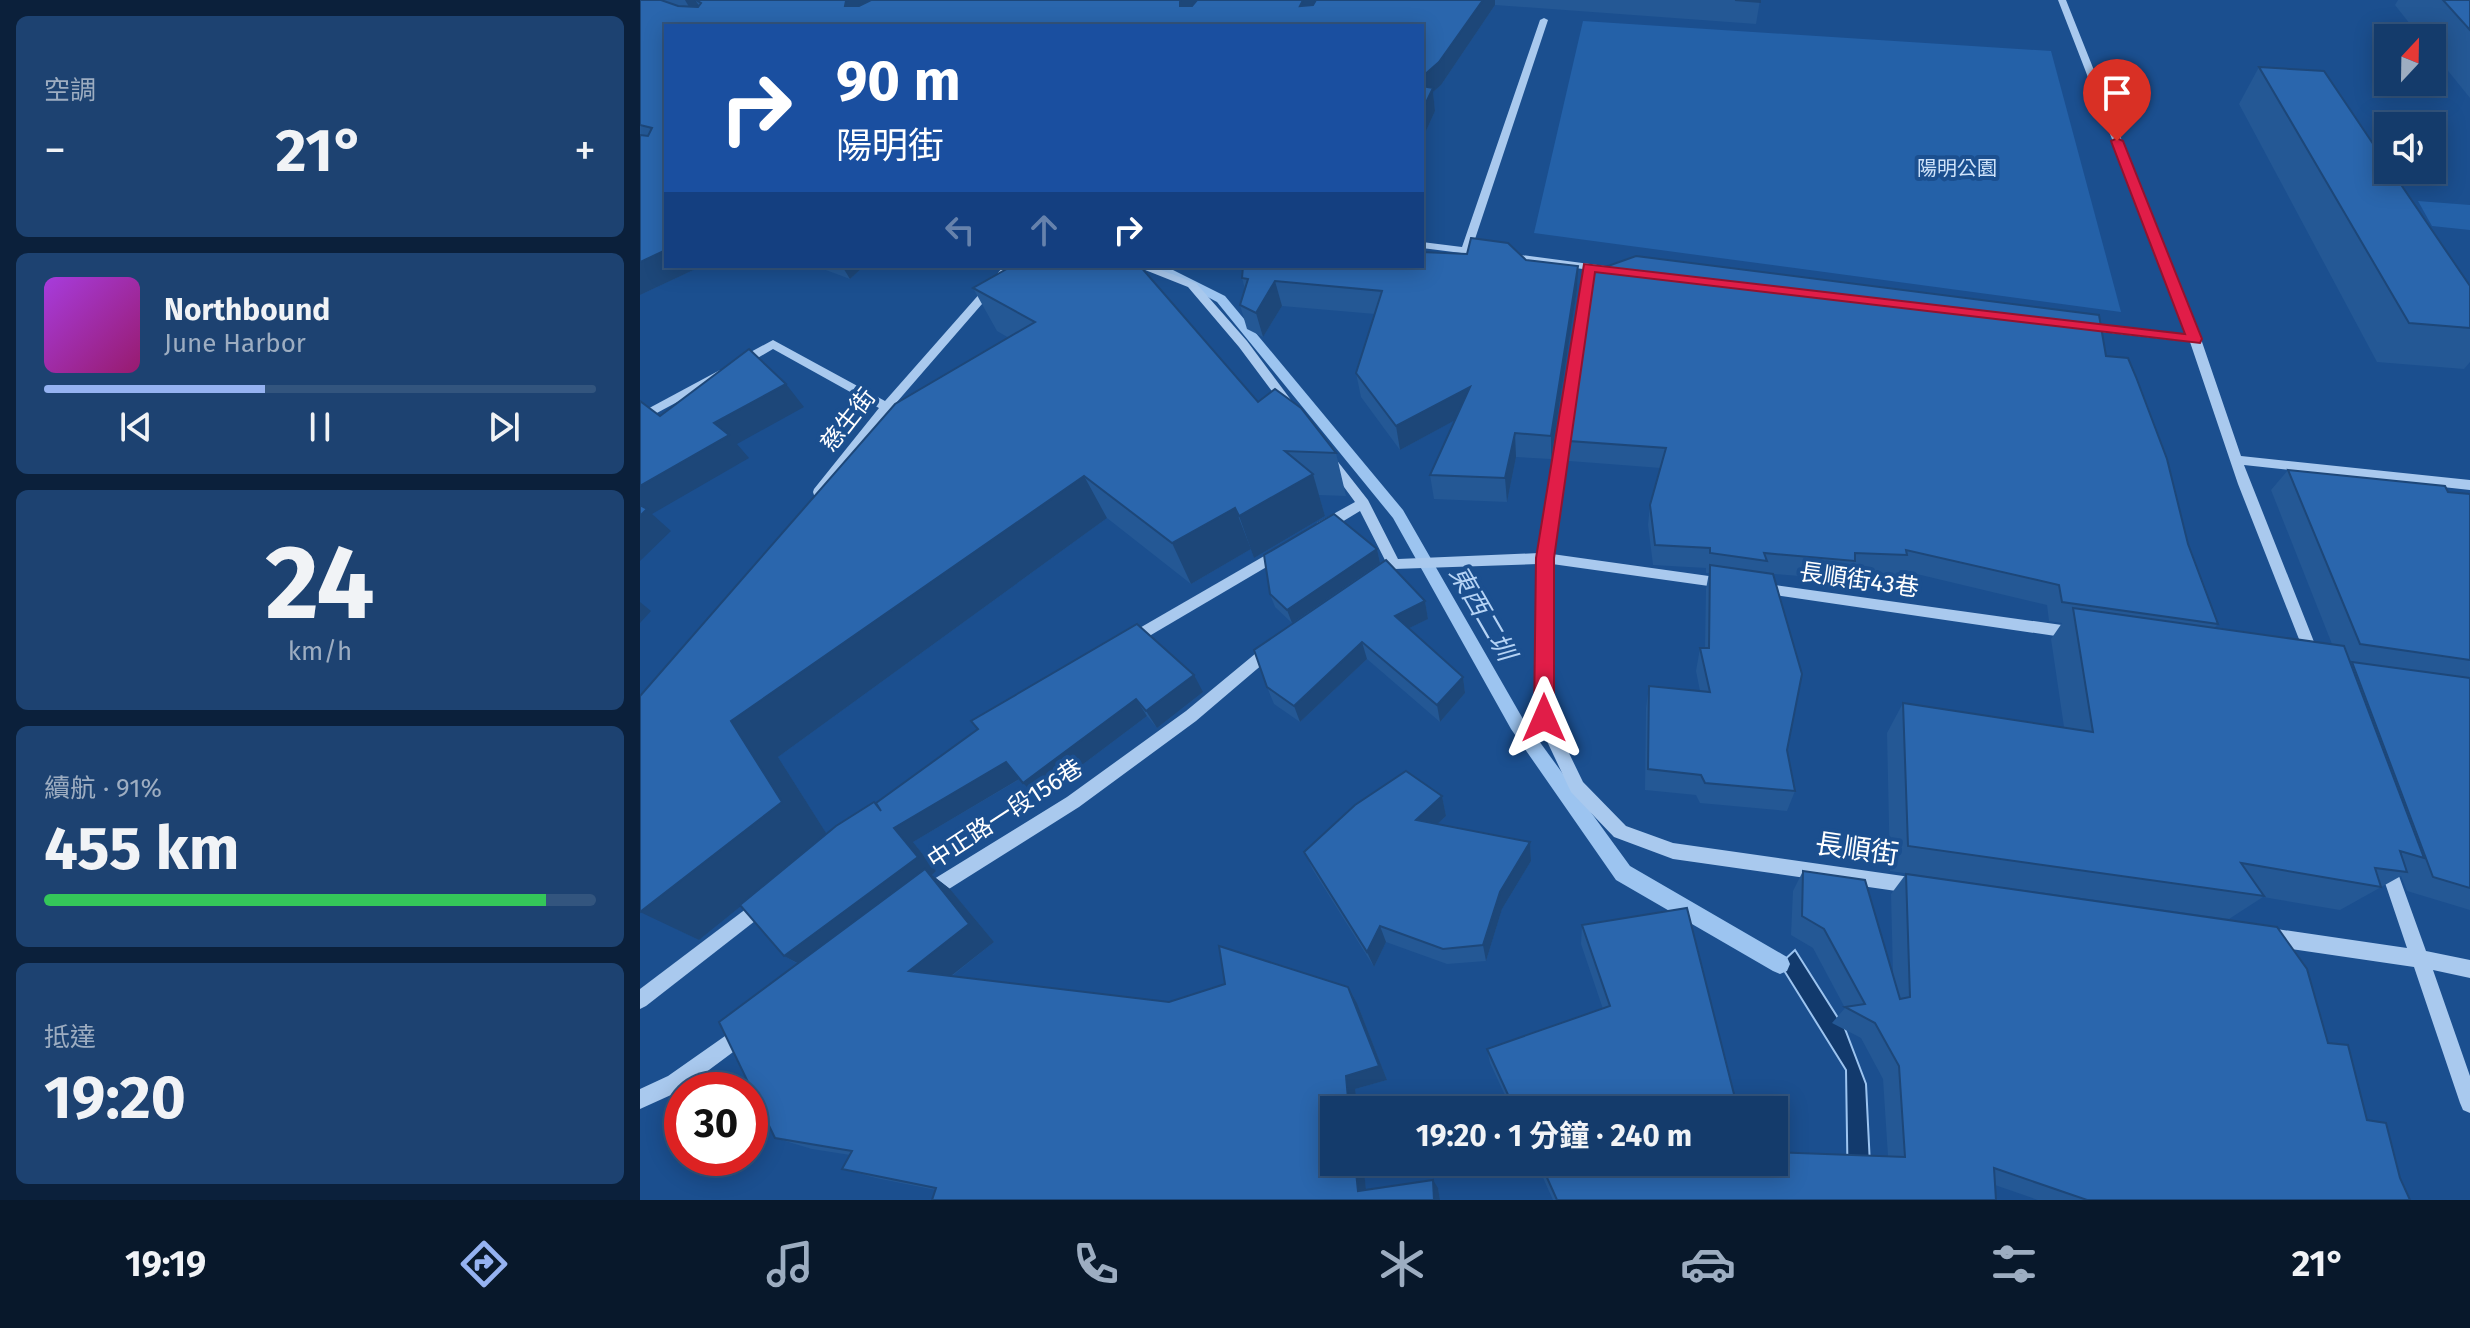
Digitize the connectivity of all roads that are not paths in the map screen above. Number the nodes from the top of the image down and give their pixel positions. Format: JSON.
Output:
{"nodes":[{"id":1,"x":2062,"y":0,"type":"edge"},
{"id":2,"x":1544,"y":20,"type":"dead end"},
{"id":3,"x":1424,"y":245,"type":"edge"},
{"id":4,"x":1466,"y":251,"type":"junction"},
{"id":5,"x":1589,"y":267,"type":"junction"},
{"id":6,"x":1008,"y":268,"type":"edge"},
{"id":7,"x":1145,"y":268,"type":"edge"},
{"id":8,"x":1635,"y":272,"type":"edge"},
{"id":9,"x":2071,"y":325,"type":"edge"},
{"id":10,"x":2195,"y":339,"type":"junction"},
{"id":11,"x":886,"y":407,"type":"junction"},
{"id":12,"x":1298,"y":417,"type":"edge"},
{"id":13,"x":640,"y":418,"type":"edge"},
{"id":14,"x":1326,"y":454,"type":"edge"},
{"id":15,"x":2236,"y":460,"type":"junction"},
{"id":16,"x":2470,"y":485,"type":"edge"},
{"id":17,"x":1363,"y":503,"type":"junction"},
{"id":18,"x":810,"y":504,"type":"edge"},
{"id":19,"x":1545,"y":558,"type":"junction"},
{"id":20,"x":1734,"y":585,"type":"edge"},
{"id":21,"x":1750,"y":587,"type":"edge"},
{"id":22,"x":1291,"y":635,"type":"edge"},
{"id":23,"x":2097,"y":636,"type":"edge"},
{"id":24,"x":1117,"y":648,"type":"edge"},
{"id":25,"x":2302,"y":665,"type":"edge"},
{"id":26,"x":2385,"y":857,"type":"edge"},
{"id":27,"x":1938,"y":889,"type":"edge"},
{"id":28,"x":777,"y":893,"type":"edge"},
{"id":29,"x":909,"y":906,"type":"edge"},
{"id":30,"x":2250,"y":934,"type":"edge"},
{"id":31,"x":2421,"y":959,"type":"junction"},
{"id":32,"x":2470,"y":969,"type":"edge"},
{"id":33,"x":640,"y":1000,"type":"edge"},
{"id":34,"x":761,"y":1018,"type":"edge"},
{"id":35,"x":640,"y":1099,"type":"edge"},
{"id":36,"x":2470,"y":1103,"type":"edge"}],
"edges":[{"from":1,"to":10,"type":"street"},
{"from":2,"to":4,"type":"street"},
{"from":3,"to":4,"type":"street"},
{"from":4,"to":5,"type":"street"},
{"from":5,"to":8,"type":"street"},
{"from":5,"to":19,"type":"street"},
{"from":6,"to":11,"type":"street","name":"慈生街"},
{"from":7,"to":12,"type":"street"},
{"from":9,"to":10,"type":"street"},
{"from":10,"to":15,"type":"street"},
{"from":11,"to":13,"type":"street"},
{"from":11,"to":18,"type":"street","name":"慈生街"},
{"from":14,"to":17,"type":"street"},
{"from":15,"to":16,"type":"street"},
{"from":15,"to":25,"type":"street"},
{"from":17,"to":19,"type":"street"},
{"from":17,"to":24,"type":"street"},
{"from":19,"to":20,"type":"street"},
{"from":19,"to":27,"type":"street","name":"長順街"},
{"from":21,"to":23,"type":"street","name":"長順街43巷"},
{"from":22,"to":29,"type":"street","name":"中正路一段156巷"},
{"from":26,"to":31,"type":"street"},
{"from":28,"to":33,"type":"street"},
{"from":30,"to":31,"type":"street"},
{"from":31,"to":32,"type":"street"},
{"from":31,"to":36,"type":"street"},
{"from":34,"to":35,"type":"street"}]}
